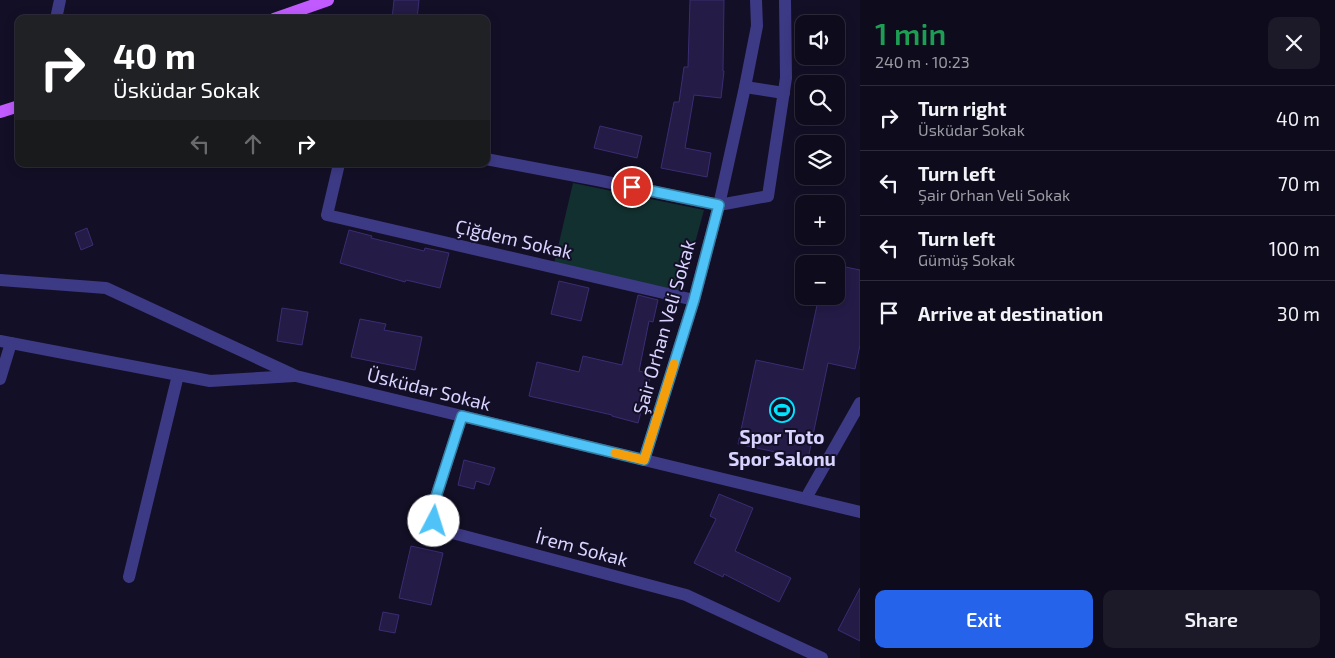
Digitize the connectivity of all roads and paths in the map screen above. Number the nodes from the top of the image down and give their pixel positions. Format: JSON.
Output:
{"nodes":[{"id":1,"x":60,"y":0,"type":"edge"},
{"id":2,"x":328,"y":0,"type":"edge"},
{"id":3,"x":756,"y":0,"type":"edge"},
{"id":4,"x":785,"y":0,"type":"edge"},
{"id":5,"x":57,"y":15,"type":"edge"},
{"id":6,"x":285,"y":15,"type":"edge"},
{"id":7,"x":745,"y":88,"type":"junction"},
{"id":8,"x":784,"y":93,"type":"junction"},
{"id":9,"x":15,"y":107,"type":"edge"},
{"id":10,"x":0,"y":112,"type":"edge"},
{"id":11,"x":490,"y":161,"type":"edge"},
{"id":12,"x":338,"y":167,"type":"edge"},
{"id":13,"x":719,"y":205,"type":"junction"},
{"id":14,"x":0,"y":280,"type":"edge"},
{"id":15,"x":694,"y":300,"type":"junction"},
{"id":16,"x":5,"y":342,"type":"edge"},
{"id":17,"x":178,"y":375,"type":"junction"},
{"id":18,"x":296,"y":376,"type":"junction"},
{"id":19,"x":0,"y":379,"type":"edge"},
{"id":20,"x":860,"y":404,"type":"edge"},
{"id":21,"x":462,"y":416,"type":"junction"},
{"id":22,"x":644,"y":460,"type":"junction"},
{"id":23,"x":806,"y":498,"type":"junction"},
{"id":24,"x":860,"y":512,"type":"edge"},
{"id":25,"x":129,"y":577,"type":"dead end"},
{"id":26,"x":822,"y":658,"type":"edge"}],
"edges":[{"from":1,"to":5,"type":"street"},
{"from":2,"to":6,"type":"main road"},
{"from":3,"to":7,"type":"street","name":"Şair Orhan Veli Sokak"},
{"from":4,"to":8,"type":"street"},
{"from":7,"to":8,"type":"street"},
{"from":7,"to":13,"type":"street","name":"Şair Orhan Veli Sokak"},
{"from":8,"to":13,"type":"street"},
{"from":9,"to":10,"type":"main road"},
{"from":11,"to":13,"type":"street"},
{"from":12,"to":15,"type":"street","name":"Çiğdem Sokak"},
{"from":13,"to":15,"type":"street","name":"Şair Orhan Veli Sokak"},
{"from":14,"to":18,"type":"street","name":"Üsküdar Sokak"},
{"from":15,"to":22,"type":"street","name":"Şair Orhan Veli Sokak"},
{"from":16,"to":17,"type":"street"},
{"from":16,"to":19,"type":"street"},
{"from":17,"to":18,"type":"street"},
{"from":17,"to":25,"type":"street"},
{"from":18,"to":21,"type":"street","name":"Üsküdar Sokak"},
{"from":20,"to":23,"type":"street"},
{"from":21,"to":22,"type":"street","name":"Üsküdar Sokak"},
{"from":21,"to":26,"type":"street","name":"İrem Sokak"},
{"from":22,"to":23,"type":"street","name":"Üsküdar Sokak"},
{"from":23,"to":24,"type":"street","name":"Üsküdar Sokak"}]}
